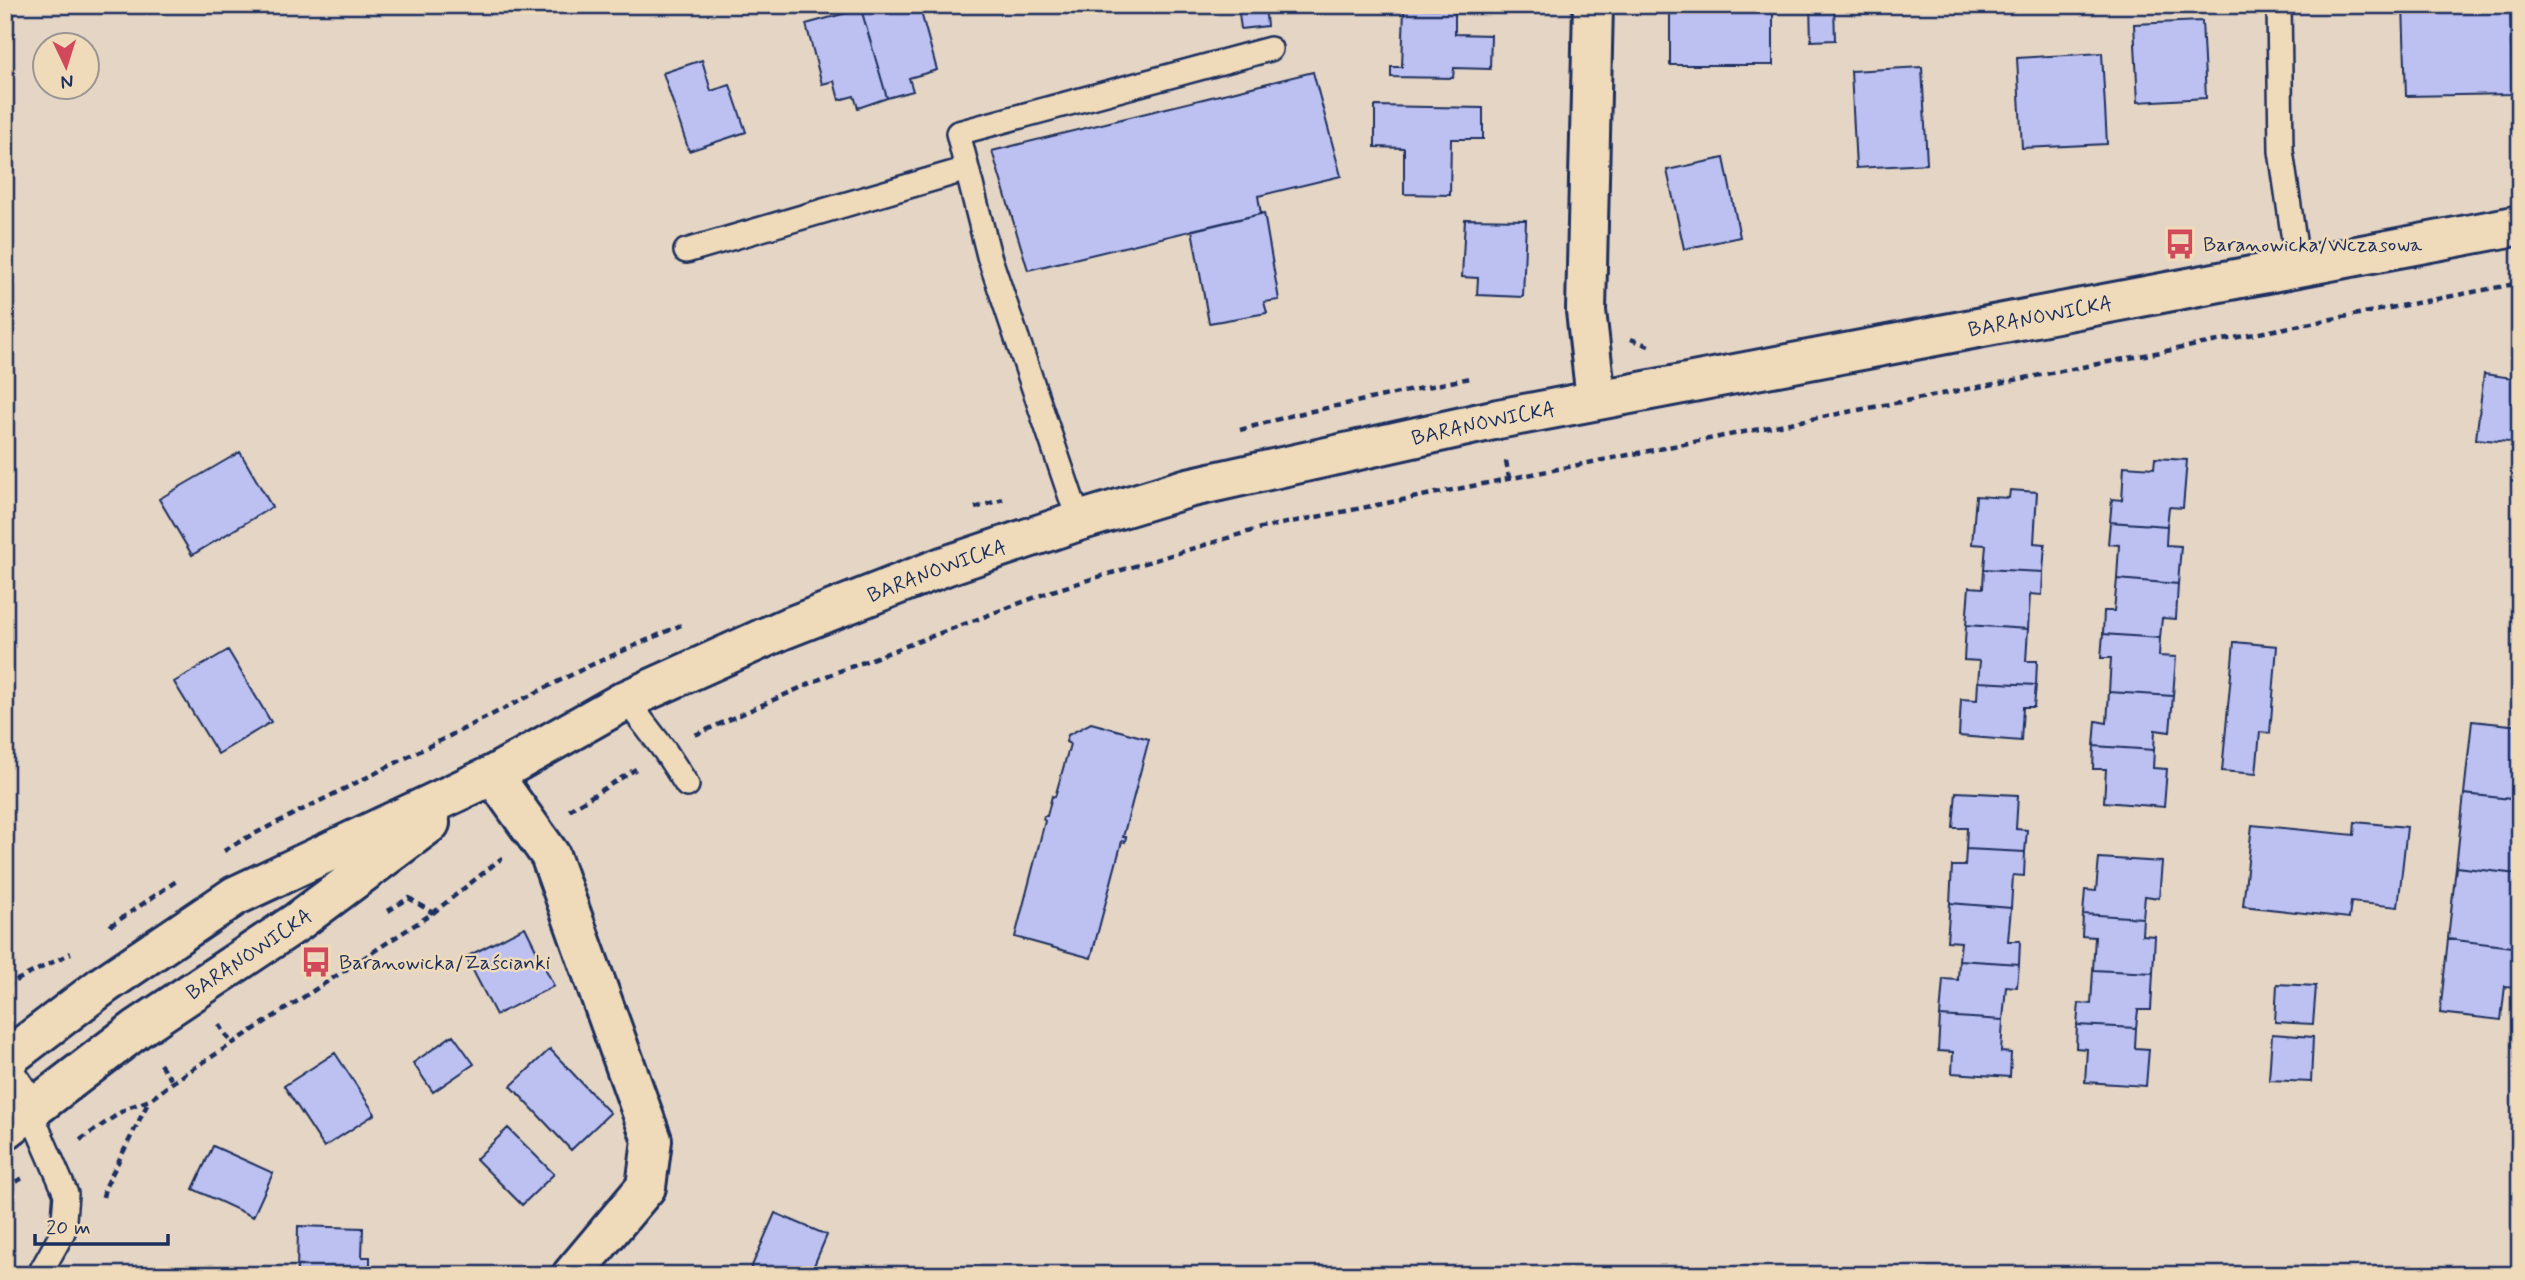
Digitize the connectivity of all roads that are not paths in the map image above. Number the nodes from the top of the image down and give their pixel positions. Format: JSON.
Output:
{"nodes":[{"id":1,"x":1593,"y":5,"type":"edge"},
{"id":2,"x":2278,"y":5,"type":"edge"},
{"id":3,"x":1270,"y":50,"type":"dead end"},
{"id":4,"x":967,"y":169,"type":"junction"},
{"id":5,"x":2520,"y":225,"type":"edge"},
{"id":6,"x":686,"y":251,"type":"dead end"},
{"id":7,"x":2298,"y":268,"type":"junction"},
{"id":8,"x":1596,"y":399,"type":"junction"},
{"id":9,"x":1079,"y":521,"type":"junction"},
{"id":10,"x":626,"y":700,"type":"junction"},
{"id":11,"x":493,"y":775,"type":"junction"},
{"id":12,"x":687,"y":785,"type":"dead end"},
{"id":13,"x":5,"y":1060,"type":"edge"},
{"id":14,"x":5,"y":1074,"type":"edge"},
{"id":15,"x":18,"y":1121,"type":"edge"},
{"id":16,"x":39,"y":1275,"type":"edge"},
{"id":17,"x":572,"y":1275,"type":"edge"}],
"edges":[{"from":1,"to":8,"type":"street"},
{"from":2,"to":7,"type":"lane"},
{"from":3,"to":4,"type":"lane"},
{"from":4,"to":6,"type":"lane"},
{"from":4,"to":9,"type":"lane"},
{"from":5,"to":7,"type":"street","name":"BARANOWICKA"},
{"from":7,"to":8,"type":"street","name":"BARANOWICKA"},
{"from":8,"to":9,"type":"street","name":"BARANOWICKA"},
{"from":9,"to":10,"type":"street","name":"BARANOWICKA"},
{"from":10,"to":11,"type":"street","name":"BARANOWICKA"},
{"from":10,"to":12,"type":"lane"},
{"from":11,"to":13,"type":"street","name":"BARANOWICKA"},
{"from":11,"to":15,"type":"street","name":"BARANOWICKA"},
{"from":11,"to":17,"type":"street"},
{"from":14,"to":15,"type":"street"},
{"from":15,"to":16,"type":"lane"}]}
